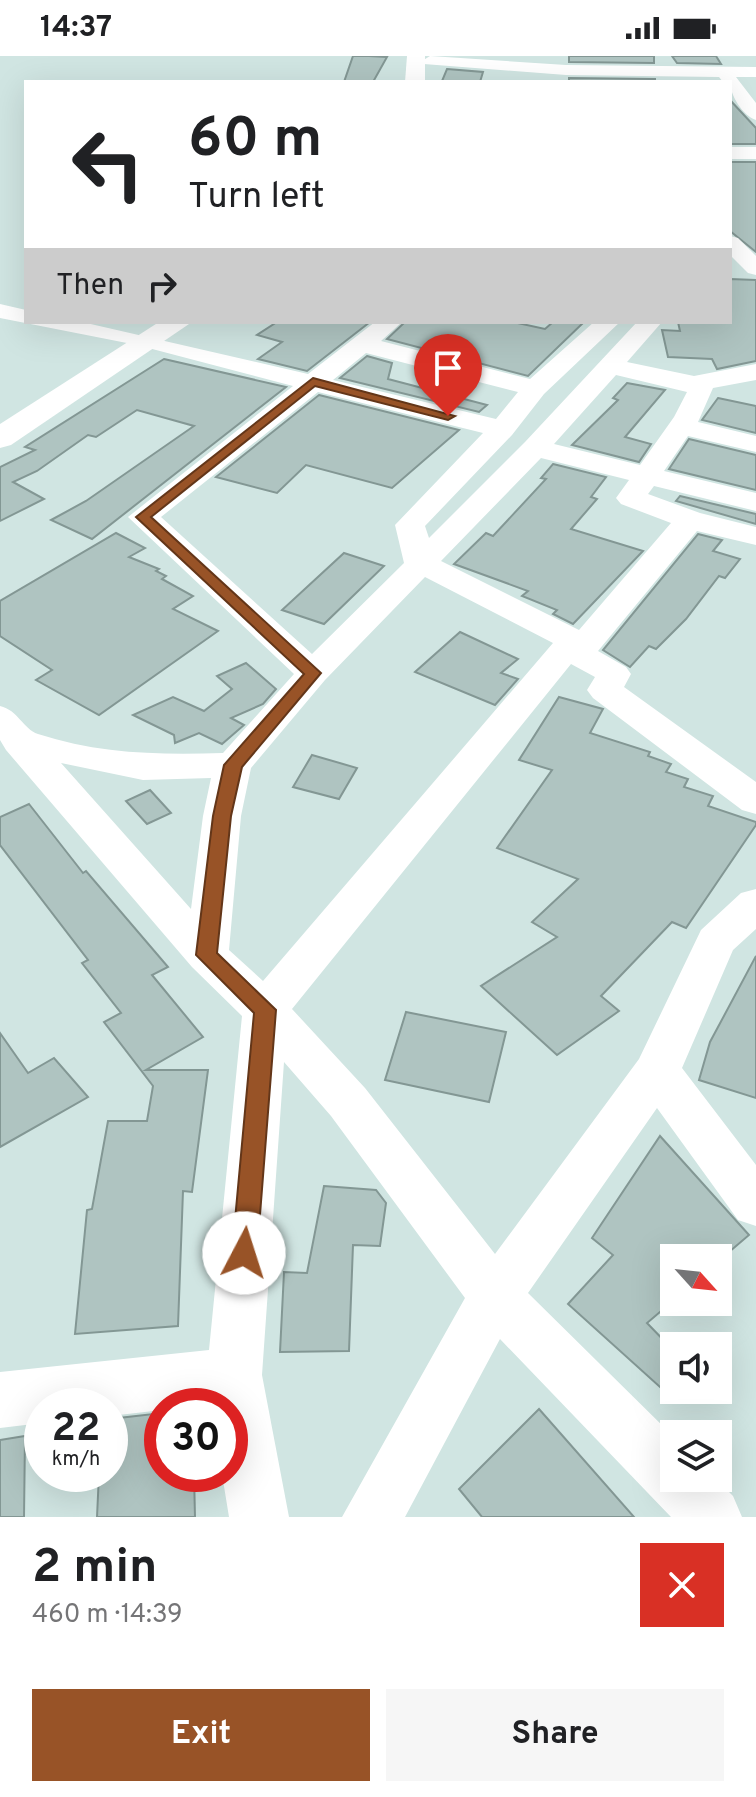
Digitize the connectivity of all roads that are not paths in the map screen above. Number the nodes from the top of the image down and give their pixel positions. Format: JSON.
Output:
{"nodes":[{"id":1,"x":425,"y":58,"type":"edge"},
{"id":2,"x":566,"y":69,"type":"edge"},
{"id":3,"x":672,"y":70,"type":"edge"},
{"id":4,"x":724,"y":72,"type":"junction"},
{"id":5,"x":756,"y":72,"type":"edge"},
{"id":6,"x":416,"y":80,"type":"edge"},
{"id":7,"x":430,"y":80,"type":"edge"},
{"id":8,"x":730,"y":80,"type":"edge"},
{"id":9,"x":732,"y":83,"type":"edge"},
{"id":10,"x":747,"y":104,"type":"edge"},
{"id":11,"x":732,"y":153,"type":"edge"},
{"id":12,"x":756,"y":153,"type":"edge"},
{"id":13,"x":734,"y":234,"type":"edge"},
{"id":14,"x":756,"y":268,"type":"edge"},
{"id":15,"x":756,"y":275,"type":"edge"},
{"id":16,"x":732,"y":276,"type":"edge"},
{"id":17,"x":0,"y":311,"type":"edge"},
{"id":18,"x":24,"y":317,"type":"edge"},
{"id":19,"x":62,"y":324,"type":"edge"},
{"id":20,"x":172,"y":324,"type":"edge"},
{"id":21,"x":387,"y":324,"type":"edge"},
{"id":22,"x":606,"y":324,"type":"edge"},
{"id":23,"x":648,"y":324,"type":"edge"},
{"id":24,"x":145,"y":334,"type":"edge"},
{"id":25,"x":361,"y":344,"type":"junction"},
{"id":26,"x":609,"y":366,"type":"junction"},
{"id":27,"x":756,"y":372,"type":"edge"},
{"id":28,"x":313,"y":382,"type":"junction"},
{"id":29,"x":694,"y":384,"type":"junction"},
{"id":30,"x":535,"y":388,"type":"junction"},
{"id":31,"x":0,"y":422,"type":"edge"},
{"id":32,"x":681,"y":426,"type":"junction"},
{"id":33,"x":502,"y":429,"type":"junction"},
{"id":34,"x":0,"y":438,"type":"edge"},
{"id":35,"x":756,"y":444,"type":"edge"},
{"id":36,"x":535,"y":448,"type":"junction"},
{"id":37,"x":649,"y":474,"type":"junction"},
{"id":38,"x":756,"y":502,"type":"edge"},
{"id":39,"x":690,"y":520,"type":"junction"},
{"id":40,"x":756,"y":536,"type":"edge"},
{"id":41,"x":419,"y":562,"type":"junction"},
{"id":42,"x":575,"y":647,"type":"junction"},
{"id":43,"x":313,"y":673,"type":"junction"},
{"id":44,"x":9,"y":732,"type":"edge"},
{"id":45,"x":233,"y":765,"type":"junction"},
{"id":46,"x":756,"y":801,"type":"edge"},
{"id":47,"x":756,"y":904,"type":"edge"},
{"id":48,"x":207,"y":955,"type":"junction"},
{"id":49,"x":265,"y":1010,"type":"junction"},
{"id":50,"x":657,"y":1071,"type":"junction"},
{"id":51,"x":756,"y":1204,"type":"edge"},
{"id":52,"x":495,"y":1296,"type":"junction"},
{"id":53,"x":234,"y":1375,"type":"junction"},
{"id":54,"x":0,"y":1400,"type":"edge"},
{"id":55,"x":259,"y":1517,"type":"edge"},
{"id":56,"x":372,"y":1517,"type":"edge"},
{"id":57,"x":712,"y":1517,"type":"edge"}],
"edges":[{"from":1,"to":2,"type":"street"},
{"from":1,"to":6,"type":"main road"},
{"from":1,"to":7,"type":"main road"},
{"from":2,"to":3,"type":"street"},
{"from":3,"to":4,"type":"street"},
{"from":4,"to":5,"type":"street"},
{"from":4,"to":8,"type":"street"},
{"from":9,"to":10,"type":"street"},
{"from":11,"to":12,"type":"street"},
{"from":13,"to":14,"type":"street"},
{"from":15,"to":16,"type":"street"},
{"from":17,"to":18,"type":"street"},
{"from":19,"to":24,"type":"street"},
{"from":20,"to":24,"type":"main road"},
{"from":21,"to":25,"type":"street"},
{"from":22,"to":30,"type":"street"},
{"from":23,"to":26,"type":"street"},
{"from":24,"to":28,"type":"street"},
{"from":24,"to":31,"type":"main road"},
{"from":24,"to":34,"type":"main road"},
{"from":25,"to":28,"type":"street"},
{"from":25,"to":30,"type":"street"},
{"from":26,"to":29,"type":"street"},
{"from":26,"to":36,"type":"street"},
{"from":27,"to":29,"type":"street"},
{"from":28,"to":33,"type":"street"},
{"from":28,"to":43,"type":"street"},
{"from":29,"to":32,"type":"street"},
{"from":30,"to":33,"type":"street"},
{"from":32,"to":35,"type":"street"},
{"from":32,"to":37,"type":"street"},
{"from":33,"to":41,"type":"street"},
{"from":36,"to":37,"type":"street"},
{"from":36,"to":41,"type":"street"},
{"from":37,"to":38,"type":"street"},
{"from":37,"to":39,"type":"street"},
{"from":39,"to":40,"type":"street"},
{"from":39,"to":42,"type":"street"},
{"from":41,"to":42,"type":"street"},
{"from":41,"to":43,"type":"street"},
{"from":42,"to":46,"type":"street"},
{"from":42,"to":49,"type":"street"},
{"from":43,"to":45,"type":"street"},
{"from":44,"to":45,"type":"street"},
{"from":44,"to":48,"type":"street"},
{"from":45,"to":48,"type":"street"},
{"from":47,"to":50,"type":"street"},
{"from":48,"to":49,"type":"street"},
{"from":49,"to":52,"type":"street"},
{"from":49,"to":53,"type":"street"},
{"from":50,"to":51,"type":"street"},
{"from":50,"to":52,"type":"street"},
{"from":52,"to":56,"type":"street"},
{"from":52,"to":57,"type":"street"},
{"from":53,"to":54,"type":"street"},
{"from":53,"to":55,"type":"street"}]}
